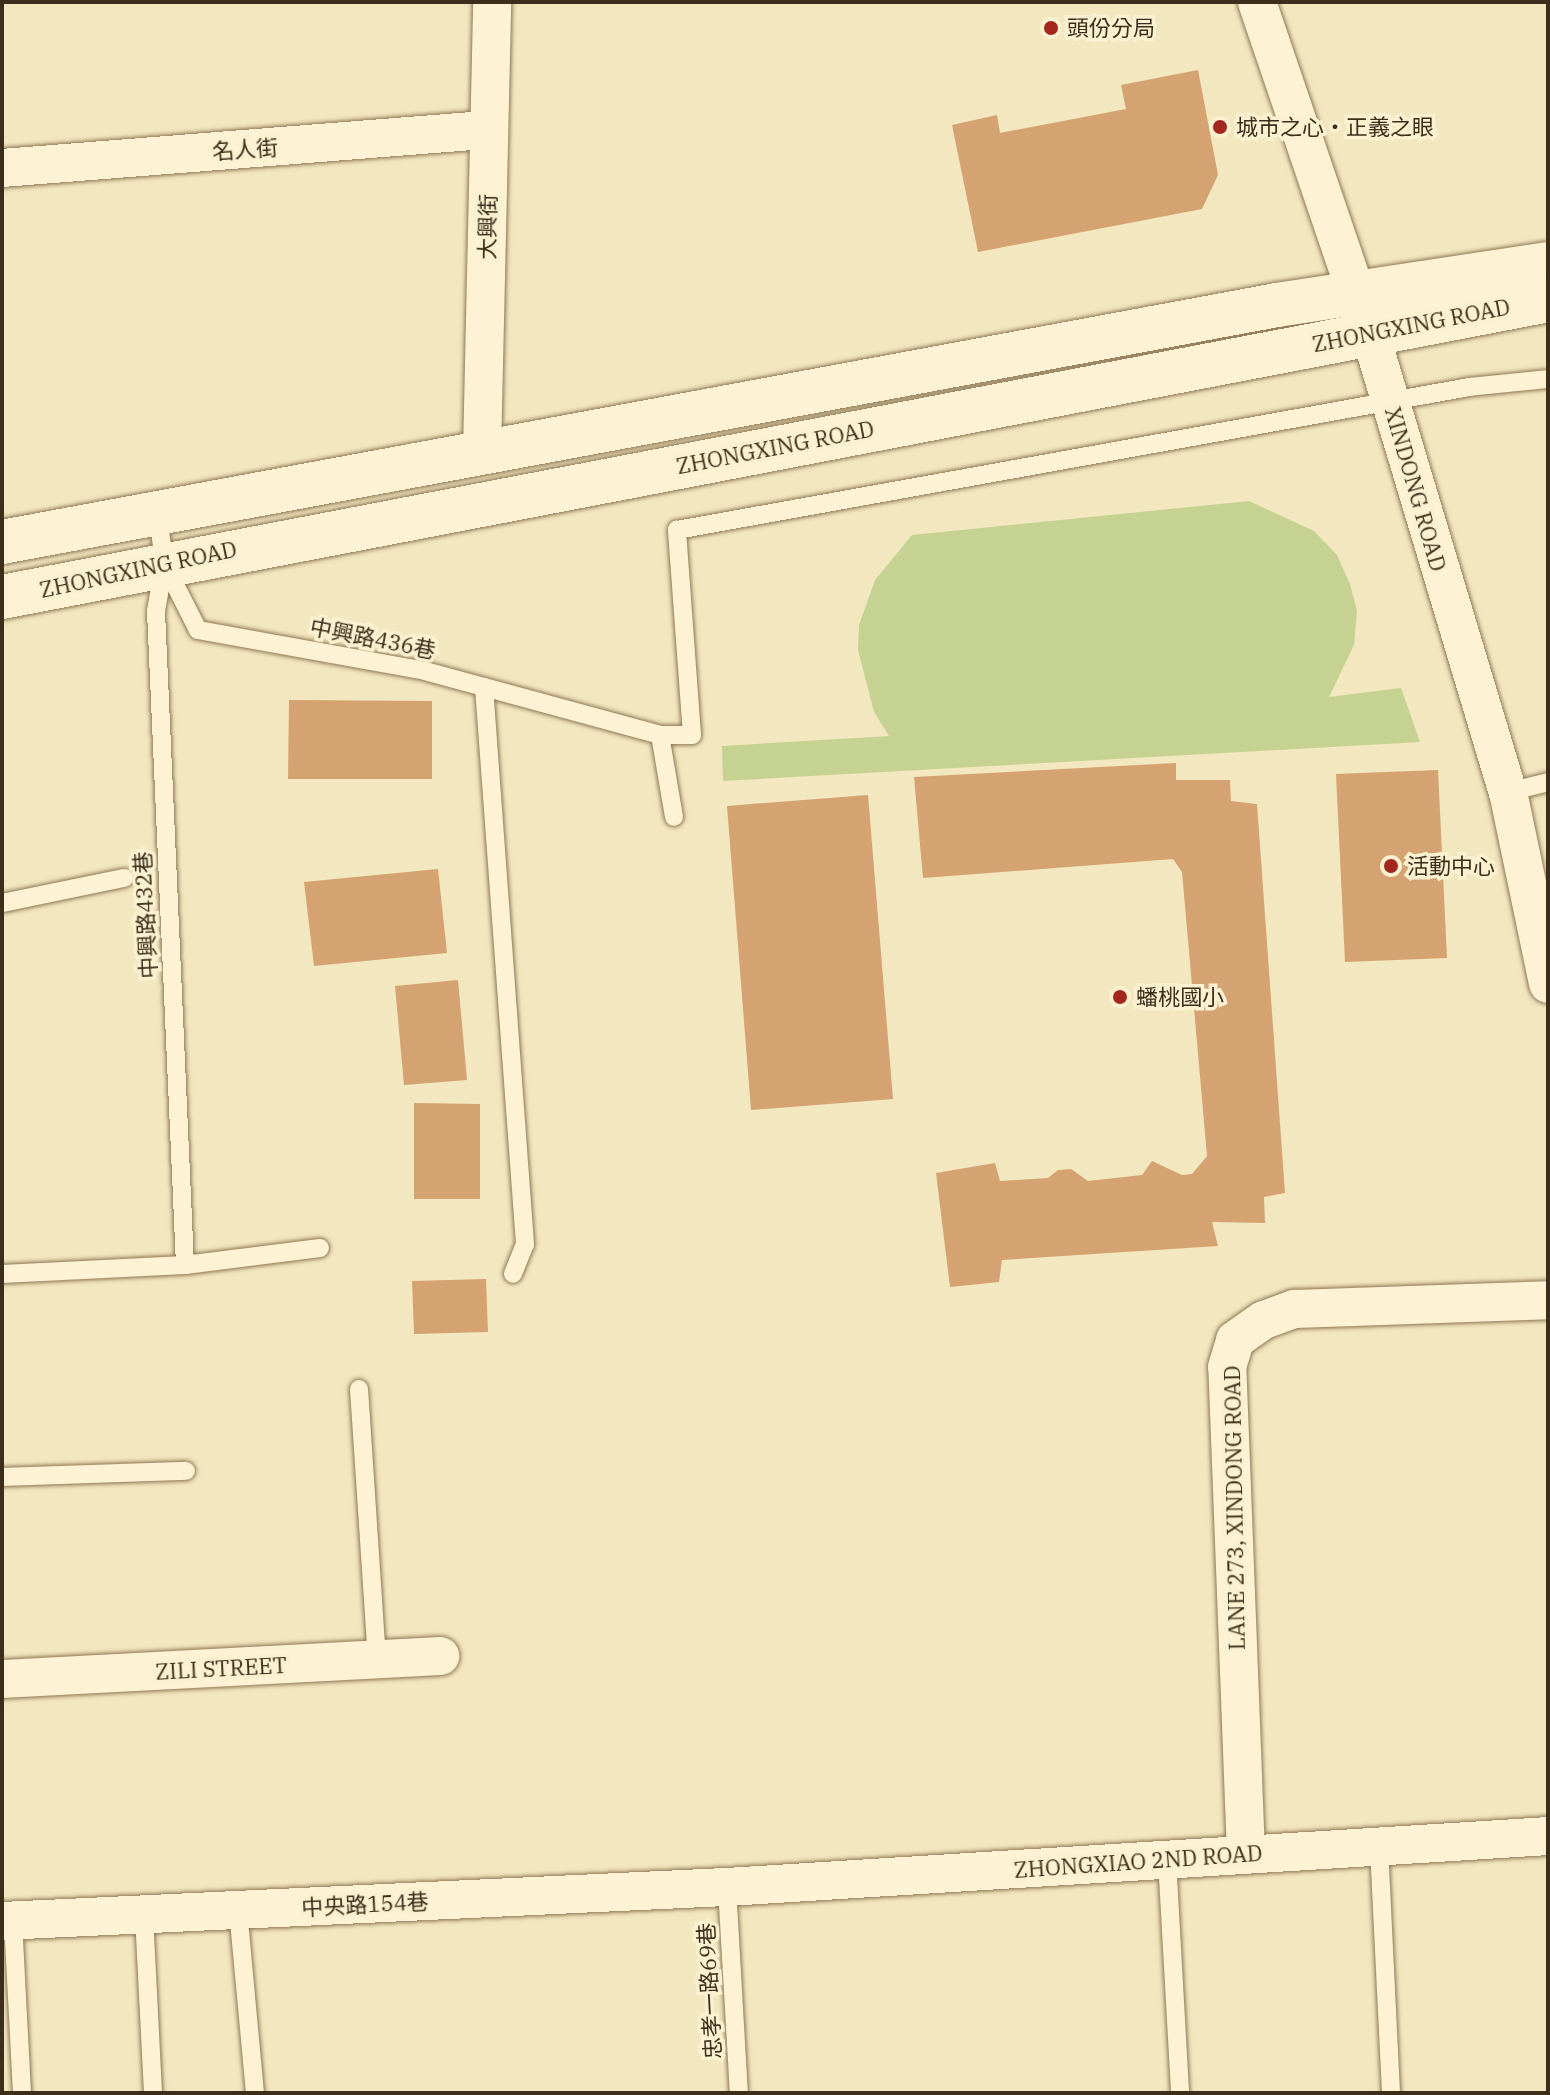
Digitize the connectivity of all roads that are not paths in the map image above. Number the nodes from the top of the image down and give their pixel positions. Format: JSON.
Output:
{"nodes":[{"id":1,"x":492,"y":2,"type":"edge"},
{"id":2,"x":1257,"y":2,"type":"edge"},
{"id":3,"x":489,"y":130,"type":"junction"},
{"id":4,"x":2,"y":168,"type":"edge"},
{"id":5,"x":1548,"y":264,"type":"edge"},
{"id":6,"x":1548,"y":300,"type":"edge"},
{"id":7,"x":1363,"y":314,"type":"junction"},
{"id":8,"x":1548,"y":379,"type":"edge"},
{"id":9,"x":1391,"y":402,"type":"junction"},
{"id":10,"x":482,"y":452,"type":"junction"},
{"id":11,"x":158,"y":511,"type":"junction"},
{"id":12,"x":2,"y":542,"type":"edge"},
{"id":13,"x":164,"y":563,"type":"junction"},
{"id":14,"x":2,"y":597,"type":"edge"},
{"id":15,"x":484,"y":687,"type":"junction"},
{"id":16,"x":660,"y":735,"type":"junction"},
{"id":17,"x":1548,"y":782,"type":"edge"},
{"id":18,"x":1508,"y":792,"type":"junction"},
{"id":19,"x":674,"y":817,"type":"dead end"},
{"id":20,"x":124,"y":878,"type":"dead end"},
{"id":21,"x":2,"y":903,"type":"edge"},
{"id":22,"x":1548,"y":984,"type":"edge"},
{"id":23,"x":320,"y":1248,"type":"dead end"},
{"id":24,"x":185,"y":1265,"type":"junction"},
{"id":25,"x":2,"y":1274,"type":"edge"},
{"id":26,"x":513,"y":1274,"type":"dead end"},
{"id":27,"x":1548,"y":1300,"type":"edge"},
{"id":28,"x":359,"y":1389,"type":"dead end"},
{"id":29,"x":186,"y":1471,"type":"dead end"},
{"id":30,"x":2,"y":1477,"type":"edge"},
{"id":31,"x":440,"y":1656,"type":"dead end"},
{"id":32,"x":377,"y":1659,"type":"junction"},
{"id":33,"x":2,"y":1679,"type":"edge"},
{"id":34,"x":1548,"y":1836,"type":"edge"},
{"id":35,"x":1379,"y":1847,"type":"junction"},
{"id":36,"x":1246,"y":1854,"type":"junction"},
{"id":37,"x":1167,"y":1859,"type":"junction"},
{"id":38,"x":727,"y":1887,"type":"junction"},
{"id":39,"x":238,"y":1910,"type":"junction"},
{"id":40,"x":144,"y":1915,"type":"junction"},
{"id":41,"x":8,"y":1921,"type":"edge"},
{"id":42,"x":22,"y":2093,"type":"edge"},
{"id":43,"x":153,"y":2093,"type":"edge"},
{"id":44,"x":255,"y":2093,"type":"edge"},
{"id":45,"x":739,"y":2093,"type":"edge"},
{"id":46,"x":1180,"y":2093,"type":"edge"},
{"id":47,"x":1391,"y":2093,"type":"edge"}],
"edges":[{"from":1,"to":3,"type":"street","name":"大興街"},
{"from":2,"to":7,"type":"street","name":"XINDONG ROAD"},
{"from":3,"to":4,"type":"street","name":"名人街"},
{"from":3,"to":10,"type":"street","name":"大興街"},
{"from":5,"to":7,"type":"street","name":"ZHONGXING ROAD"},
{"from":6,"to":7,"type":"street","name":"ZHONGXING ROAD"},
{"from":7,"to":9,"type":"street","name":"XINDONG ROAD"},
{"from":7,"to":10,"type":"street","name":"ZHONGXING ROAD"},
{"from":7,"to":13,"type":"street","name":"ZHONGXING ROAD"},
{"from":8,"to":9,"type":"lane"},
{"from":9,"to":16,"type":"lane"},
{"from":9,"to":18,"type":"street","name":"XINDONG ROAD"},
{"from":10,"to":11,"type":"street","name":"ZHONGXING ROAD"},
{"from":11,"to":12,"type":"street","name":"ZHONGXING ROAD"},
{"from":11,"to":13,"type":"lane","name":"中興路436巷"},
{"from":13,"to":14,"type":"street","name":"ZHONGXING ROAD"},
{"from":13,"to":15,"type":"lane","name":"中興路436巷"},
{"from":13,"to":24,"type":"lane","name":"中興路432巷"},
{"from":15,"to":16,"type":"lane","name":"中興路436巷"},
{"from":15,"to":26,"type":"lane"},
{"from":16,"to":19,"type":"lane"},
{"from":17,"to":18,"type":"lane"},
{"from":18,"to":22,"type":"street","name":"XINDONG ROAD"},
{"from":20,"to":21,"type":"lane"},
{"from":23,"to":24,"type":"lane"},
{"from":24,"to":25,"type":"lane"},
{"from":27,"to":36,"type":"street","name":"LANE 273, XINDONG ROAD"},
{"from":28,"to":32,"type":"lane"},
{"from":29,"to":30,"type":"lane"},
{"from":31,"to":32,"type":"street","name":"ZILI STREET"},
{"from":32,"to":33,"type":"street","name":"ZILI STREET"},
{"from":34,"to":35,"type":"street","name":"ZHONGXIAO 2ND ROAD"},
{"from":35,"to":36,"type":"street","name":"ZHONGXIAO 2ND ROAD"},
{"from":35,"to":47,"type":"lane"},
{"from":36,"to":37,"type":"street","name":"ZHONGXIAO 2ND ROAD"},
{"from":37,"to":38,"type":"street","name":"ZHONGXIAO 2ND ROAD"},
{"from":37,"to":46,"type":"lane"},
{"from":38,"to":39,"type":"street","name":"中央路154巷"},
{"from":38,"to":45,"type":"lane","name":"忠孝一路69巷"},
{"from":39,"to":40,"type":"street","name":"中央路154巷"},
{"from":39,"to":44,"type":"lane"},
{"from":40,"to":41,"type":"street","name":"中央路154巷"},
{"from":40,"to":43,"type":"lane"},
{"from":41,"to":42,"type":"lane"}]}
